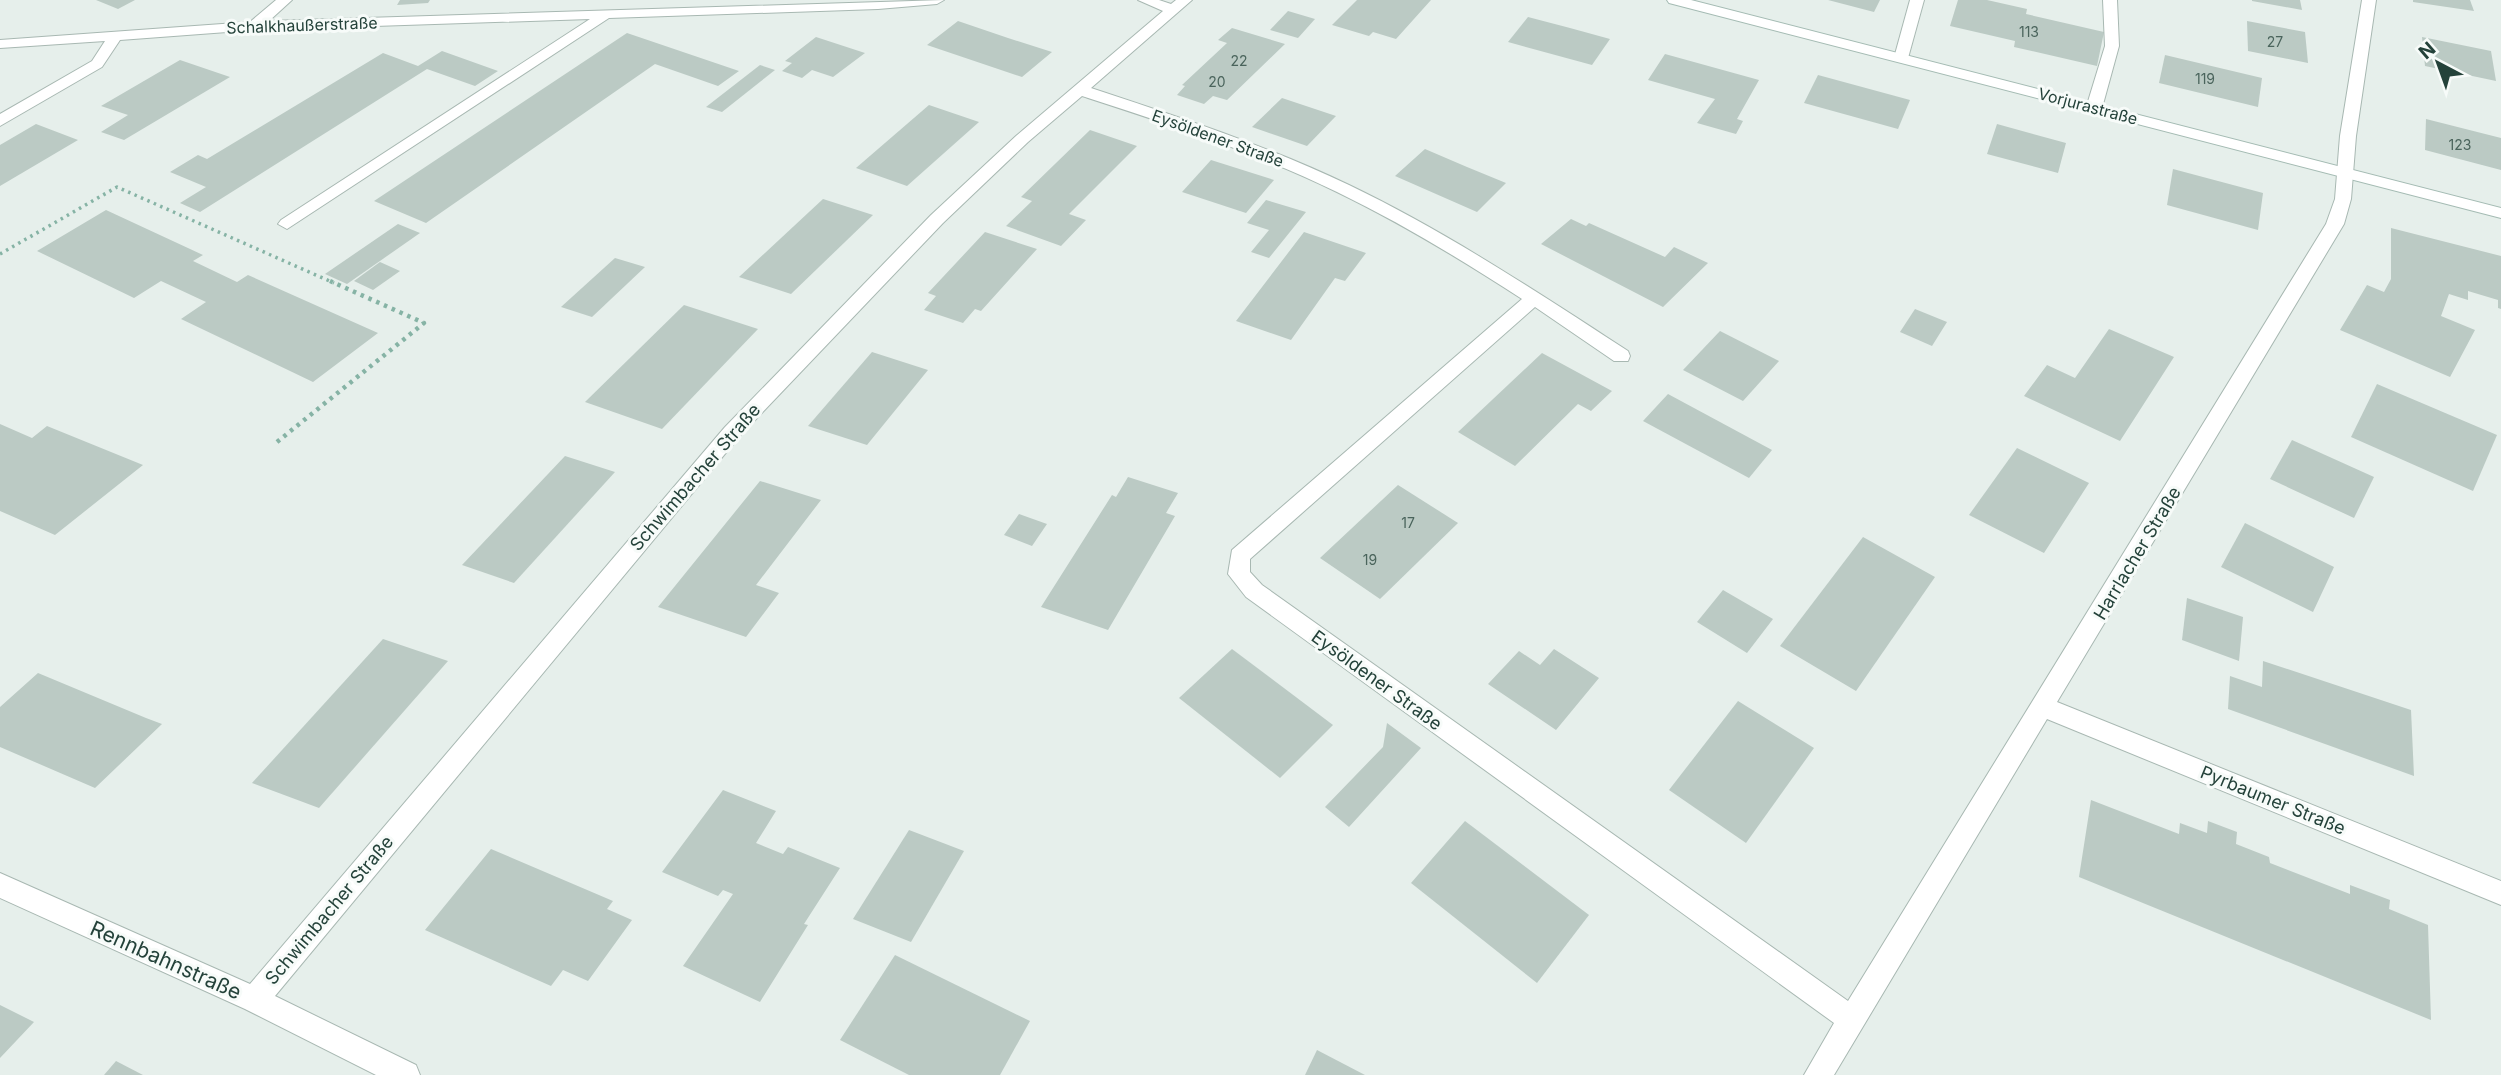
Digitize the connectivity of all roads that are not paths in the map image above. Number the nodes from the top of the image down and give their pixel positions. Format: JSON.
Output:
{"nodes":[{"id":1,"x":285,"y":0,"type":"edge"},
{"id":2,"x":937,"y":0,"type":"edge"},
{"id":3,"x":1145,"y":0,"type":"edge"},
{"id":4,"x":1674,"y":0,"type":"edge"},
{"id":5,"x":1917,"y":0,"type":"edge"},
{"id":6,"x":2110,"y":0,"type":"edge"},
{"id":7,"x":2369,"y":0,"type":"edge"},
{"id":8,"x":1179,"y":5,"type":"edge"},
{"id":9,"x":604,"y":15,"type":"junction"},
{"id":10,"x":254,"y":26,"type":"junction"},
{"id":11,"x":117,"y":34,"type":"junction"},
{"id":12,"x":0,"y":44,"type":"edge"},
{"id":13,"x":1901,"y":58,"type":"junction"},
{"id":14,"x":1080,"y":90,"type":"junction"},
{"id":15,"x":2094,"y":108,"type":"junction"},
{"id":16,"x":0,"y":121,"type":"edge"},
{"id":17,"x":2347,"y":173,"type":"junction"},
{"id":18,"x":2501,"y":213,"type":"edge"},
{"id":19,"x":287,"y":224,"type":"dead end"},
{"id":20,"x":1534,"y":298,"type":"junction"},
{"id":21,"x":1621,"y":356,"type":"dead end"},
{"id":22,"x":2044,"y":707,"type":"junction"},
{"id":23,"x":0,"y":885,"type":"edge"},
{"id":24,"x":2501,"y":893,"type":"edge"},
{"id":25,"x":254,"y":1000,"type":"junction"},
{"id":26,"x":1851,"y":1019,"type":"junction"},
{"id":27,"x":406,"y":1075,"type":"edge"},
{"id":28,"x":1818,"y":1075,"type":"edge"}],
"edges":[{"from":1,"to":10,"type":"street"},
{"from":2,"to":9,"type":"street","name":"Schalkhaußerstraße"},
{"from":3,"to":8,"type":"street"},
{"from":4,"to":13,"type":"street","name":"Vorjurastraße"},
{"from":5,"to":13,"type":"street"},
{"from":6,"to":15,"type":"street"},
{"from":7,"to":17,"type":"street","name":"Harrlacher Straße"},
{"from":8,"to":14,"type":"street","name":"Schwimbacher Straße"},
{"from":9,"to":10,"type":"street","name":"Schalkhaußerstraße"},
{"from":9,"to":19,"type":"street"},
{"from":10,"to":11,"type":"street","name":"Schalkhaußerstraße"},
{"from":11,"to":12,"type":"street","name":"Schalkhaußerstraße"},
{"from":11,"to":16,"type":"street"},
{"from":13,"to":15,"type":"street","name":"Vorjurastraße"},
{"from":14,"to":20,"type":"street","name":"Eysöldener Straße"},
{"from":14,"to":25,"type":"street","name":"Schwimbacher Straße"},
{"from":15,"to":17,"type":"street","name":"Vorjurastraße"},
{"from":17,"to":18,"type":"street","name":"Vorjurastraße"},
{"from":17,"to":22,"type":"street","name":"Harrlacher Straße"},
{"from":20,"to":21,"type":"street","name":"Eysöldener Straße"},
{"from":20,"to":26,"type":"street","name":"Eysöldener Straße"},
{"from":22,"to":24,"type":"street","name":"Pyrbaumer Straße"},
{"from":22,"to":26,"type":"street","name":"Harrlacher Straße"},
{"from":23,"to":25,"type":"street","name":"Rennbahnstraße"},
{"from":25,"to":27,"type":"street","name":"Rennbahnstraße"},
{"from":26,"to":28,"type":"street","name":"Harrlacher Straße"}]}
